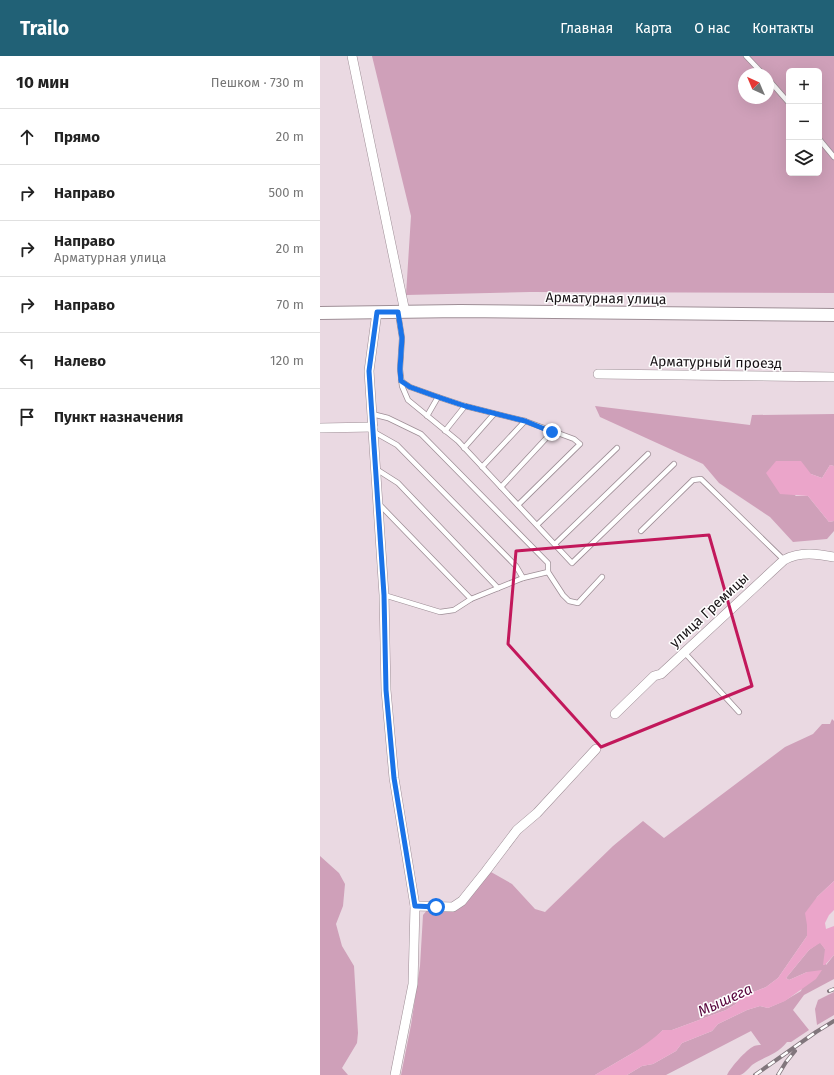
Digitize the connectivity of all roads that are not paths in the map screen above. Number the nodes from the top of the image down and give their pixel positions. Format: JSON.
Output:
{"nodes":[{"id":1,"x":352,"y":56,"type":"edge"},
{"id":2,"x":746,"y":56,"type":"edge"},
{"id":3,"x":757,"y":68,"type":"edge"},
{"id":4,"x":774,"y":86,"type":"edge"},
{"id":5,"x":786,"y":100,"type":"edge"},
{"id":6,"x":820,"y":140,"type":"edge"},
{"id":7,"x":834,"y":157,"type":"edge"},
{"id":8,"x":377,"y":312,"type":"junction"},
{"id":9,"x":401,"y":312,"type":"junction"},
{"id":10,"x":320,"y":313,"type":"edge"},
{"id":11,"x":834,"y":315,"type":"edge"},
{"id":12,"x":598,"y":374,"type":"dead end"},
{"id":13,"x":834,"y":378,"type":"edge"},
{"id":14,"x":401,"y":381,"type":"junction"},
{"id":15,"x":438,"y":397,"type":"junction"},
{"id":16,"x":465,"y":406,"type":"junction"},
{"id":17,"x":372,"y":414,"type":"junction"},
{"id":18,"x":494,"y":414,"type":"junction"},
{"id":19,"x":427,"y":416,"type":"junction"},
{"id":20,"x":525,"y":421,"type":"junction"},
{"id":21,"x":320,"y":428,"type":"edge"},
{"id":22,"x":373,"y":429,"type":"junction"},
{"id":23,"x":446,"y":431,"type":"junction"},
{"id":24,"x":552,"y":432,"type":"junction"},
{"id":25,"x":464,"y":448,"type":"junction"},
{"id":26,"x":617,"y":448,"type":"dead end"},
{"id":27,"x":648,"y":454,"type":"dead end"},
{"id":28,"x":674,"y":464,"type":"dead end"},
{"id":29,"x":482,"y":467,"type":"junction"},
{"id":30,"x":376,"y":469,"type":"junction"},
{"id":31,"x":501,"y":486,"type":"junction"},
{"id":32,"x":378,"y":503,"type":"junction"},
{"id":33,"x":518,"y":505,"type":"junction"},
{"id":34,"x":537,"y":525,"type":"junction"},
{"id":35,"x":642,"y":531,"type":"dead end"},
{"id":36,"x":555,"y":544,"type":"junction"},
{"id":37,"x":834,"y":557,"type":"edge"},
{"id":38,"x":784,"y":560,"type":"junction"},
{"id":39,"x":548,"y":572,"type":"junction"},
{"id":40,"x":602,"y":577,"type":"dead end"},
{"id":41,"x":523,"y":578,"type":"junction"},
{"id":42,"x":498,"y":588,"type":"junction"},
{"id":43,"x":384,"y":595,"type":"junction"},
{"id":44,"x":471,"y":599,"type":"junction"},
{"id":45,"x":684,"y":652,"type":"junction"},
{"id":46,"x":739,"y":712,"type":"dead end"},
{"id":47,"x":615,"y":714,"type":"dead end"},
{"id":48,"x":596,"y":749,"type":"dead end"},
{"id":49,"x":415,"y":906,"type":"junction"},
{"id":50,"x":395,"y":1075,"type":"edge"}],
"edges":[{"from":1,"to":9,"type":"street"},
{"from":2,"to":3,"type":"lane"},
{"from":4,"to":5,"type":"lane"},
{"from":6,"to":7,"type":"lane"},
{"from":8,"to":9,"type":"street","name":"Арматурная улица"},
{"from":8,"to":10,"type":"street","name":"Арматурная улица"},
{"from":8,"to":17,"type":"street"},
{"from":9,"to":11,"type":"street","name":"Арматурная улица"},
{"from":9,"to":14,"type":"lane"},
{"from":12,"to":13,"type":"street","name":"Арматурный проезд"},
{"from":14,"to":15,"type":"lane"},
{"from":14,"to":19,"type":"lane"},
{"from":15,"to":16,"type":"lane"},
{"from":15,"to":19,"type":"lane"},
{"from":16,"to":18,"type":"lane"},
{"from":16,"to":23,"type":"lane"},
{"from":17,"to":22,"type":"street"},
{"from":17,"to":39,"type":"lane"},
{"from":18,"to":20,"type":"lane"},
{"from":18,"to":25,"type":"lane"},
{"from":19,"to":23,"type":"lane"},
{"from":20,"to":24,"type":"lane"},
{"from":20,"to":29,"type":"lane"},
{"from":21,"to":22,"type":"street"},
{"from":22,"to":30,"type":"street"},
{"from":22,"to":41,"type":"lane"},
{"from":23,"to":25,"type":"lane"},
{"from":24,"to":31,"type":"lane"},
{"from":24,"to":33,"type":"lane"},
{"from":25,"to":29,"type":"lane"},
{"from":26,"to":34,"type":"lane"},
{"from":27,"to":36,"type":"lane"},
{"from":28,"to":36,"type":"lane"},
{"from":29,"to":31,"type":"lane"},
{"from":30,"to":32,"type":"street"},
{"from":30,"to":42,"type":"lane"},
{"from":31,"to":33,"type":"lane"},
{"from":32,"to":43,"type":"street"},
{"from":32,"to":44,"type":"lane"},
{"from":33,"to":34,"type":"lane"},
{"from":34,"to":36,"type":"lane"},
{"from":35,"to":38,"type":"lane"},
{"from":37,"to":38,"type":"street","name":"улица Гремицы"},
{"from":38,"to":45,"type":"street","name":"улица Гремицы"},
{"from":39,"to":40,"type":"lane"},
{"from":39,"to":41,"type":"lane"},
{"from":41,"to":42,"type":"lane"},
{"from":42,"to":44,"type":"lane"},
{"from":43,"to":44,"type":"lane"},
{"from":43,"to":49,"type":"street"},
{"from":45,"to":46,"type":"lane"},
{"from":45,"to":47,"type":"street","name":"улица Гремицы"},
{"from":48,"to":49,"type":"street"},
{"from":49,"to":50,"type":"street"}]}
